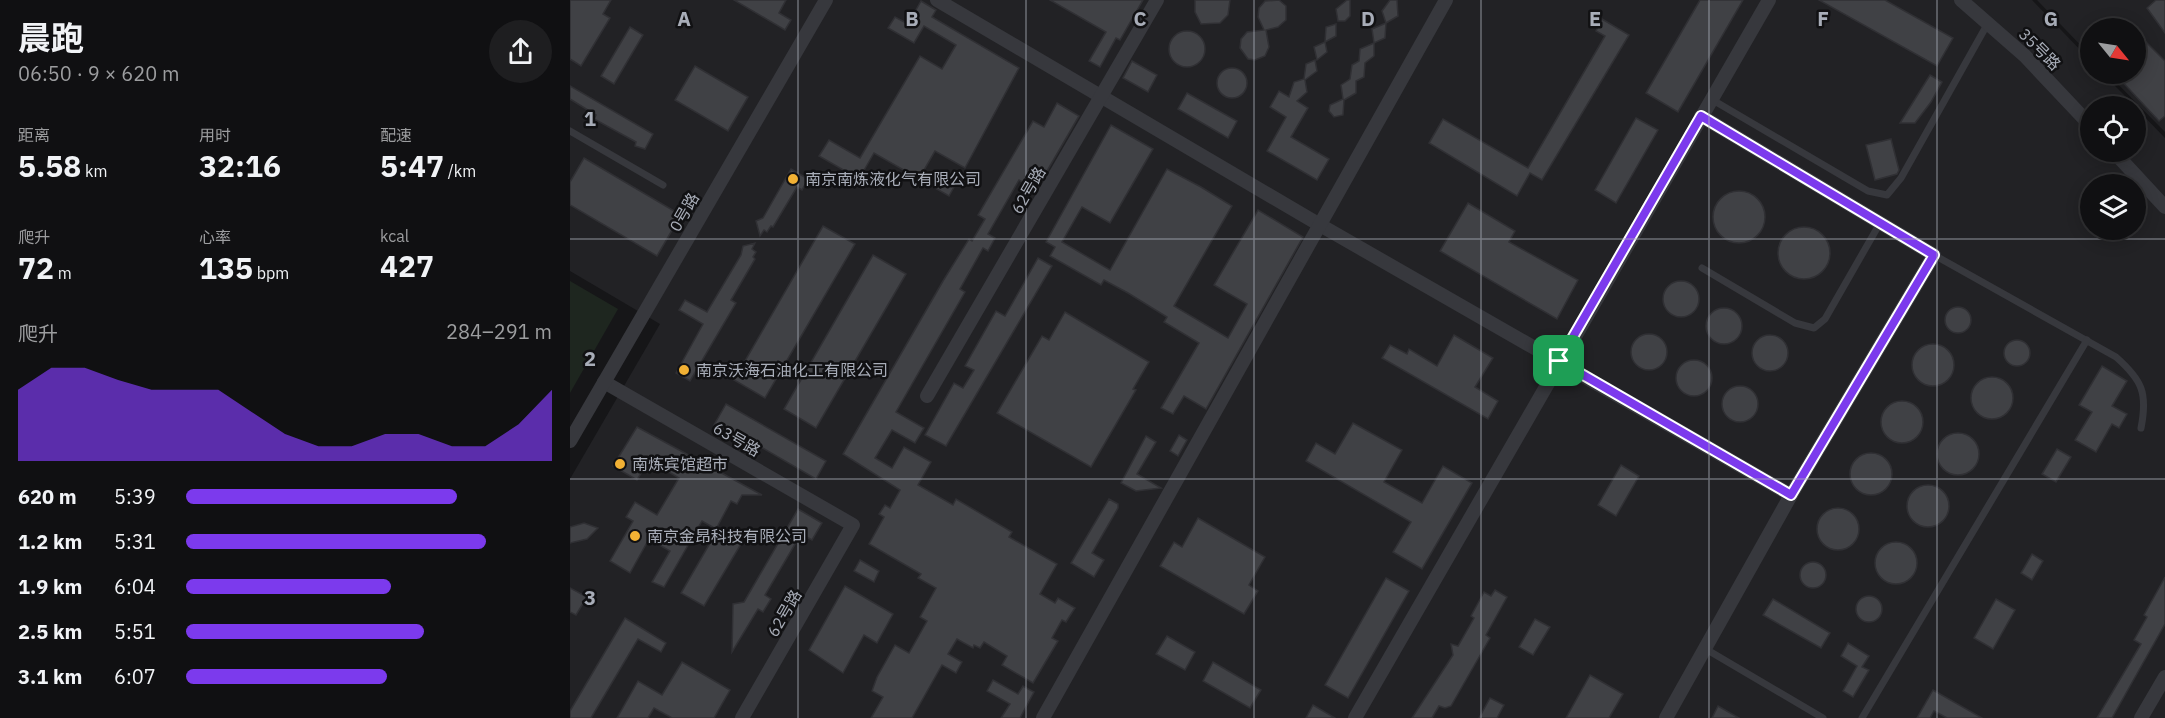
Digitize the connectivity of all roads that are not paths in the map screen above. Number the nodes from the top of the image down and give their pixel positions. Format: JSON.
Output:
{"nodes":[{"id":1,"x":826,"y":0,"type":"edge"},
{"id":2,"x":937,"y":0,"type":"edge"},
{"id":3,"x":1156,"y":0,"type":"edge"},
{"id":4,"x":1446,"y":0,"type":"edge"},
{"id":5,"x":1769,"y":0,"type":"edge"},
{"id":6,"x":1961,"y":0,"type":"edge"},
{"id":7,"x":1988,"y":23,"type":"junction"},
{"id":8,"x":1101,"y":96,"type":"junction"},
{"id":9,"x":1711,"y":99,"type":"junction"},
{"id":10,"x":2080,"y":114,"type":"edge"},
{"id":11,"x":1701,"y":116,"type":"junction"},
{"id":12,"x":570,"y":131,"type":"edge"},
{"id":13,"x":2123,"y":162,"type":"edge"},
{"id":14,"x":663,"y":185,"type":"dead end"},
{"id":15,"x":2165,"y":207,"type":"edge"},
{"id":16,"x":1880,"y":223,"type":"junction"},
{"id":17,"x":1320,"y":225,"type":"junction"},
{"id":18,"x":1934,"y":255,"type":"junction"},
{"id":19,"x":1702,"y":268,"type":"dead end"},
{"id":20,"x":2087,"y":340,"type":"junction"},
{"id":21,"x":1559,"y":361,"type":"junction"},
{"id":22,"x":604,"y":382,"type":"junction"},
{"id":23,"x":927,"y":396,"type":"dead end"},
{"id":24,"x":2141,"y":428,"type":"dead end"},
{"id":25,"x":570,"y":441,"type":"edge"},
{"id":26,"x":1791,"y":495,"type":"junction"},
{"id":27,"x":854,"y":525,"type":"joint"},
{"id":28,"x":1704,"y":648,"type":"junction"},
{"id":29,"x":2165,"y":677,"type":"edge"},
{"id":30,"x":742,"y":718,"type":"edge"},
{"id":31,"x":1042,"y":718,"type":"edge"},
{"id":32,"x":1354,"y":718,"type":"edge"},
{"id":33,"x":1666,"y":718,"type":"edge"},
{"id":34,"x":1823,"y":718,"type":"edge"},
{"id":35,"x":1862,"y":718,"type":"edge"},
{"id":36,"x":2141,"y":718,"type":"edge"}],
"edges":[{"from":1,"to":22,"type":"street","name":"0号路"},
{"from":2,"to":8,"type":"street"},
{"from":3,"to":8,"type":"street","name":"62号路"},
{"from":4,"to":17,"type":"street"},
{"from":5,"to":9,"type":"street"},
{"from":6,"to":7,"type":"street","name":"35号路"},
{"from":7,"to":9,"type":"lane"},
{"from":7,"to":10,"type":"street","name":"35号路"},
{"from":8,"to":17,"type":"street"},
{"from":8,"to":23,"type":"street","name":"62号路"},
{"from":9,"to":11,"type":"street"},
{"from":11,"to":16,"type":"street"},
{"from":11,"to":21,"type":"street"},
{"from":12,"to":14,"type":"lane"},
{"from":13,"to":15,"type":"street"},
{"from":16,"to":18,"type":"street"},
{"from":16,"to":19,"type":"lane"},
{"from":17,"to":21,"type":"street"},
{"from":17,"to":31,"type":"street"},
{"from":18,"to":20,"type":"lane"},
{"from":18,"to":26,"type":"street"},
{"from":20,"to":24,"type":"lane"},
{"from":20,"to":35,"type":"lane"},
{"from":21,"to":26,"type":"street"},
{"from":21,"to":32,"type":"street"},
{"from":22,"to":25,"type":"street","name":"0号路"},
{"from":22,"to":27,"type":"street","name":"63号路"},
{"from":26,"to":28,"type":"street"},
{"from":27,"to":30,"type":"street","name":"62号路"},
{"from":28,"to":33,"type":"street"},
{"from":28,"to":34,"type":"lane"},
{"from":29,"to":36,"type":"street"}]}
